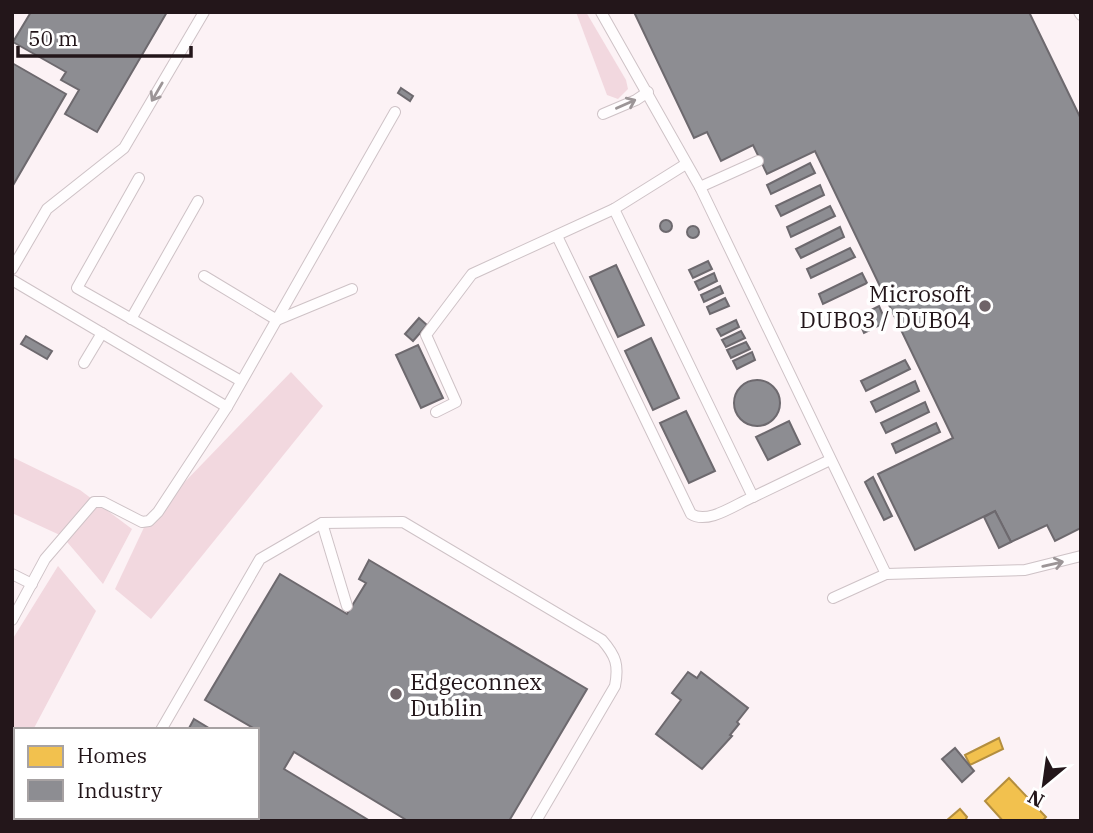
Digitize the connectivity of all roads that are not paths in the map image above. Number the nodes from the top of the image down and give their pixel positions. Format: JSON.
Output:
{"nodes":[{"id":1,"x":204,"y":12,"type":"edge"},
{"id":2,"x":601,"y":12,"type":"edge"},
{"id":3,"x":648,"y":92,"type":"junction"},
{"id":4,"x":395,"y":112,"type":"dead end"},
{"id":5,"x":603,"y":114,"type":"dead end"},
{"id":6,"x":758,"y":161,"type":"dead end"},
{"id":7,"x":686,"y":164,"type":"junction"},
{"id":8,"x":139,"y":178,"type":"dead end"},
{"id":9,"x":700,"y":187,"type":"junction"},
{"id":10,"x":198,"y":201,"type":"dead end"},
{"id":11,"x":614,"y":209,"type":"junction"},
{"id":12,"x":557,"y":236,"type":"junction"},
{"id":13,"x":12,"y":269,"type":"edge"},
{"id":14,"x":204,"y":276,"type":"dead end"},
{"id":15,"x":12,"y":280,"type":"edge"},
{"id":16,"x":352,"y":289,"type":"dead end"},
{"id":17,"x":131,"y":319,"type":"junction"},
{"id":18,"x":276,"y":320,"type":"junction"},
{"id":19,"x":102,"y":333,"type":"junction"},
{"id":20,"x":84,"y":363,"type":"dead end"},
{"id":21,"x":242,"y":381,"type":"junction"},
{"id":22,"x":227,"y":407,"type":"junction"},
{"id":23,"x":436,"y":412,"type":"dead end"},
{"id":24,"x":830,"y":460,"type":"junction"},
{"id":25,"x":752,"y":497,"type":"junction"},
{"id":26,"x":322,"y":523,"type":"junction"},
{"id":27,"x":1081,"y":556,"type":"edge"},
{"id":28,"x":12,"y":574,"type":"edge"},
{"id":29,"x":886,"y":574,"type":"junction"},
{"id":30,"x":32,"y":584,"type":"junction"},
{"id":31,"x":834,"y":598,"type":"dead end"},
{"id":32,"x":347,"y":606,"type":"dead end"},
{"id":33,"x":12,"y":620,"type":"edge"},
{"id":34,"x":162,"y":728,"type":"edge"},
{"id":35,"x":536,"y":821,"type":"edge"}],
"edges":[{"from":1,"to":13,"type":"lane","one_way":true},
{"from":2,"to":3,"type":"lane"},
{"from":5,"to":3,"type":"lane","one_way":true},
{"from":3,"to":7,"type":"lane"},
{"from":4,"to":18,"type":"lane"},
{"from":6,"to":9,"type":"lane"},
{"from":7,"to":9,"type":"lane"},
{"from":7,"to":11,"type":"lane"},
{"from":8,"to":17,"type":"lane"},
{"from":9,"to":24,"type":"lane"},
{"from":10,"to":17,"type":"lane"},
{"from":11,"to":12,"type":"lane"},
{"from":11,"to":25,"type":"lane"},
{"from":12,"to":23,"type":"lane"},
{"from":12,"to":25,"type":"lane"},
{"from":14,"to":18,"type":"lane"},
{"from":15,"to":19,"type":"lane"},
{"from":16,"to":18,"type":"lane"},
{"from":17,"to":21,"type":"lane"},
{"from":18,"to":21,"type":"lane"},
{"from":19,"to":20,"type":"lane"},
{"from":19,"to":22,"type":"lane"},
{"from":21,"to":22,"type":"lane"},
{"from":22,"to":30,"type":"lane"},
{"from":24,"to":25,"type":"lane"},
{"from":24,"to":29,"type":"lane"},
{"from":26,"to":32,"type":"lane"},
{"from":26,"to":34,"type":"lane"},
{"from":26,"to":35,"type":"lane"},
{"from":29,"to":27,"type":"lane","one_way":true},
{"from":28,"to":30,"type":"lane"},
{"from":29,"to":31,"type":"lane"},
{"from":30,"to":33,"type":"lane"}]}
